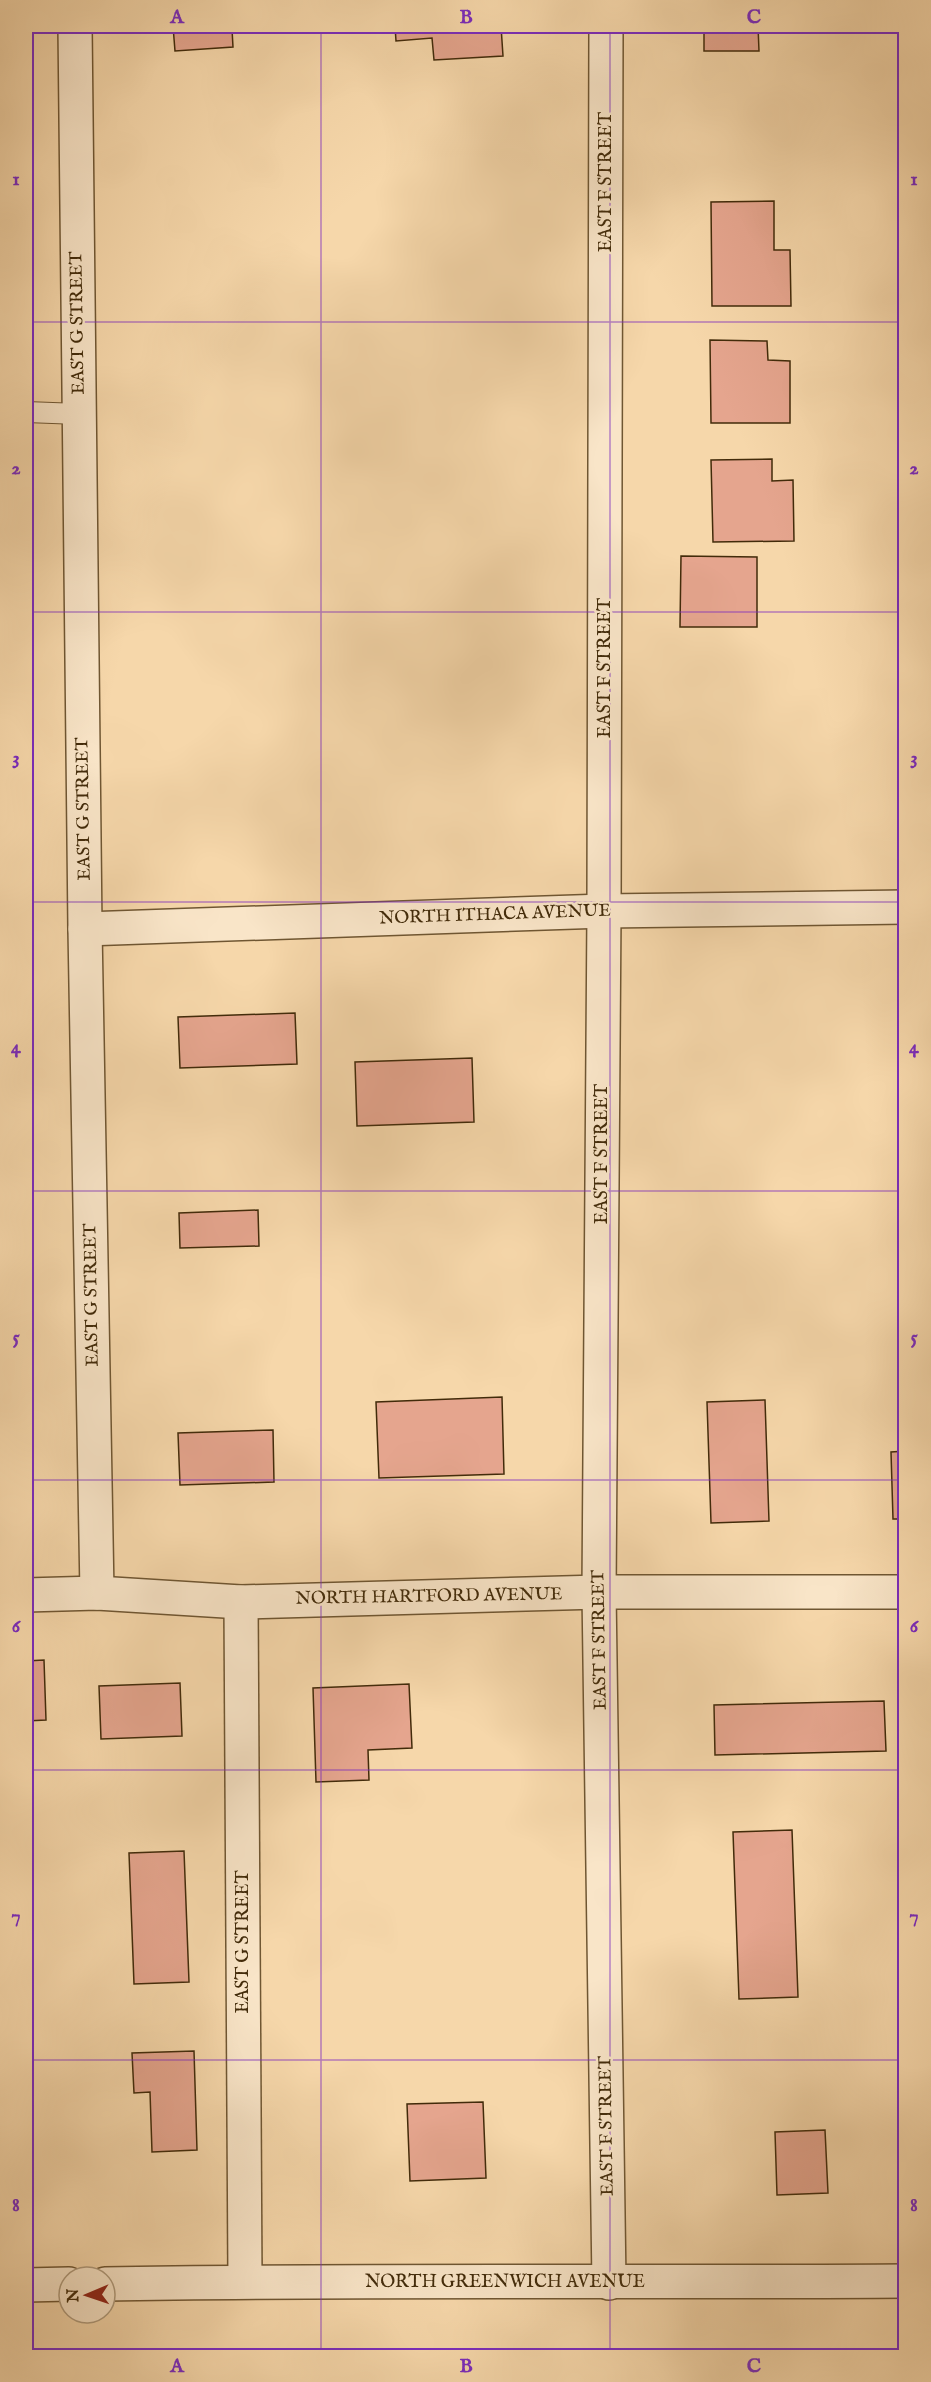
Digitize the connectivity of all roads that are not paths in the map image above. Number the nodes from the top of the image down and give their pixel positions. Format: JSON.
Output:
{"nodes":[{"id":1,"x":75,"y":26,"type":"edge"},
{"id":2,"x":606,"y":26,"type":"edge"},
{"id":3,"x":26,"y":412,"type":"edge"},
{"id":4,"x":79,"y":414,"type":"junction"},
{"id":5,"x":906,"y":907,"type":"edge"},
{"id":6,"x":604,"y":911,"type":"junction"},
{"id":7,"x":85,"y":929,"type":"junction"},
{"id":8,"x":599,"y":1592,"type":"junction"},
{"id":9,"x":906,"y":1592,"type":"edge"},
{"id":10,"x":97,"y":1593,"type":"junction"},
{"id":11,"x":26,"y":1595,"type":"edge"},
{"id":12,"x":241,"y":1602,"type":"junction"},
{"id":13,"x":906,"y":2281,"type":"edge"},
{"id":14,"x":245,"y":2282,"type":"junction"},
{"id":15,"x":609,"y":2283,"type":"junction"},
{"id":16,"x":57,"y":2284,"type":"edge"},
{"id":17,"x":117,"y":2284,"type":"edge"},
{"id":18,"x":26,"y":2285,"type":"edge"}],
"edges":[{"from":1,"to":4,"type":"street","name":"EAST G STREET"},
{"from":2,"to":6,"type":"street","name":"EAST F STREET"},
{"from":3,"to":4,"type":"lane"},
{"from":4,"to":7,"type":"street","name":"EAST G STREET"},
{"from":5,"to":6,"type":"street","name":"NORTH ITHACA AVENUE"},
{"from":6,"to":7,"type":"street","name":"NORTH ITHACA AVENUE"},
{"from":6,"to":8,"type":"street","name":"EAST F STREET"},
{"from":7,"to":10,"type":"street","name":"EAST G STREET"},
{"from":8,"to":9,"type":"street","name":"NORTH HARTFORD AVENUE"},
{"from":8,"to":12,"type":"street","name":"NORTH HARTFORD AVENUE"},
{"from":8,"to":15,"type":"street","name":"EAST F STREET"},
{"from":10,"to":11,"type":"street","name":"NORTH HARTFORD AVENUE"},
{"from":10,"to":12,"type":"street","name":"NORTH HARTFORD AVENUE"},
{"from":12,"to":14,"type":"street","name":"EAST G STREET"},
{"from":13,"to":15,"type":"street","name":"NORTH GREENWICH AVENUE"},
{"from":14,"to":15,"type":"street","name":"NORTH GREENWICH AVENUE"},
{"from":14,"to":17,"type":"street","name":"NORTH GREENWICH AVENUE"},
{"from":16,"to":18,"type":"street"}]}
